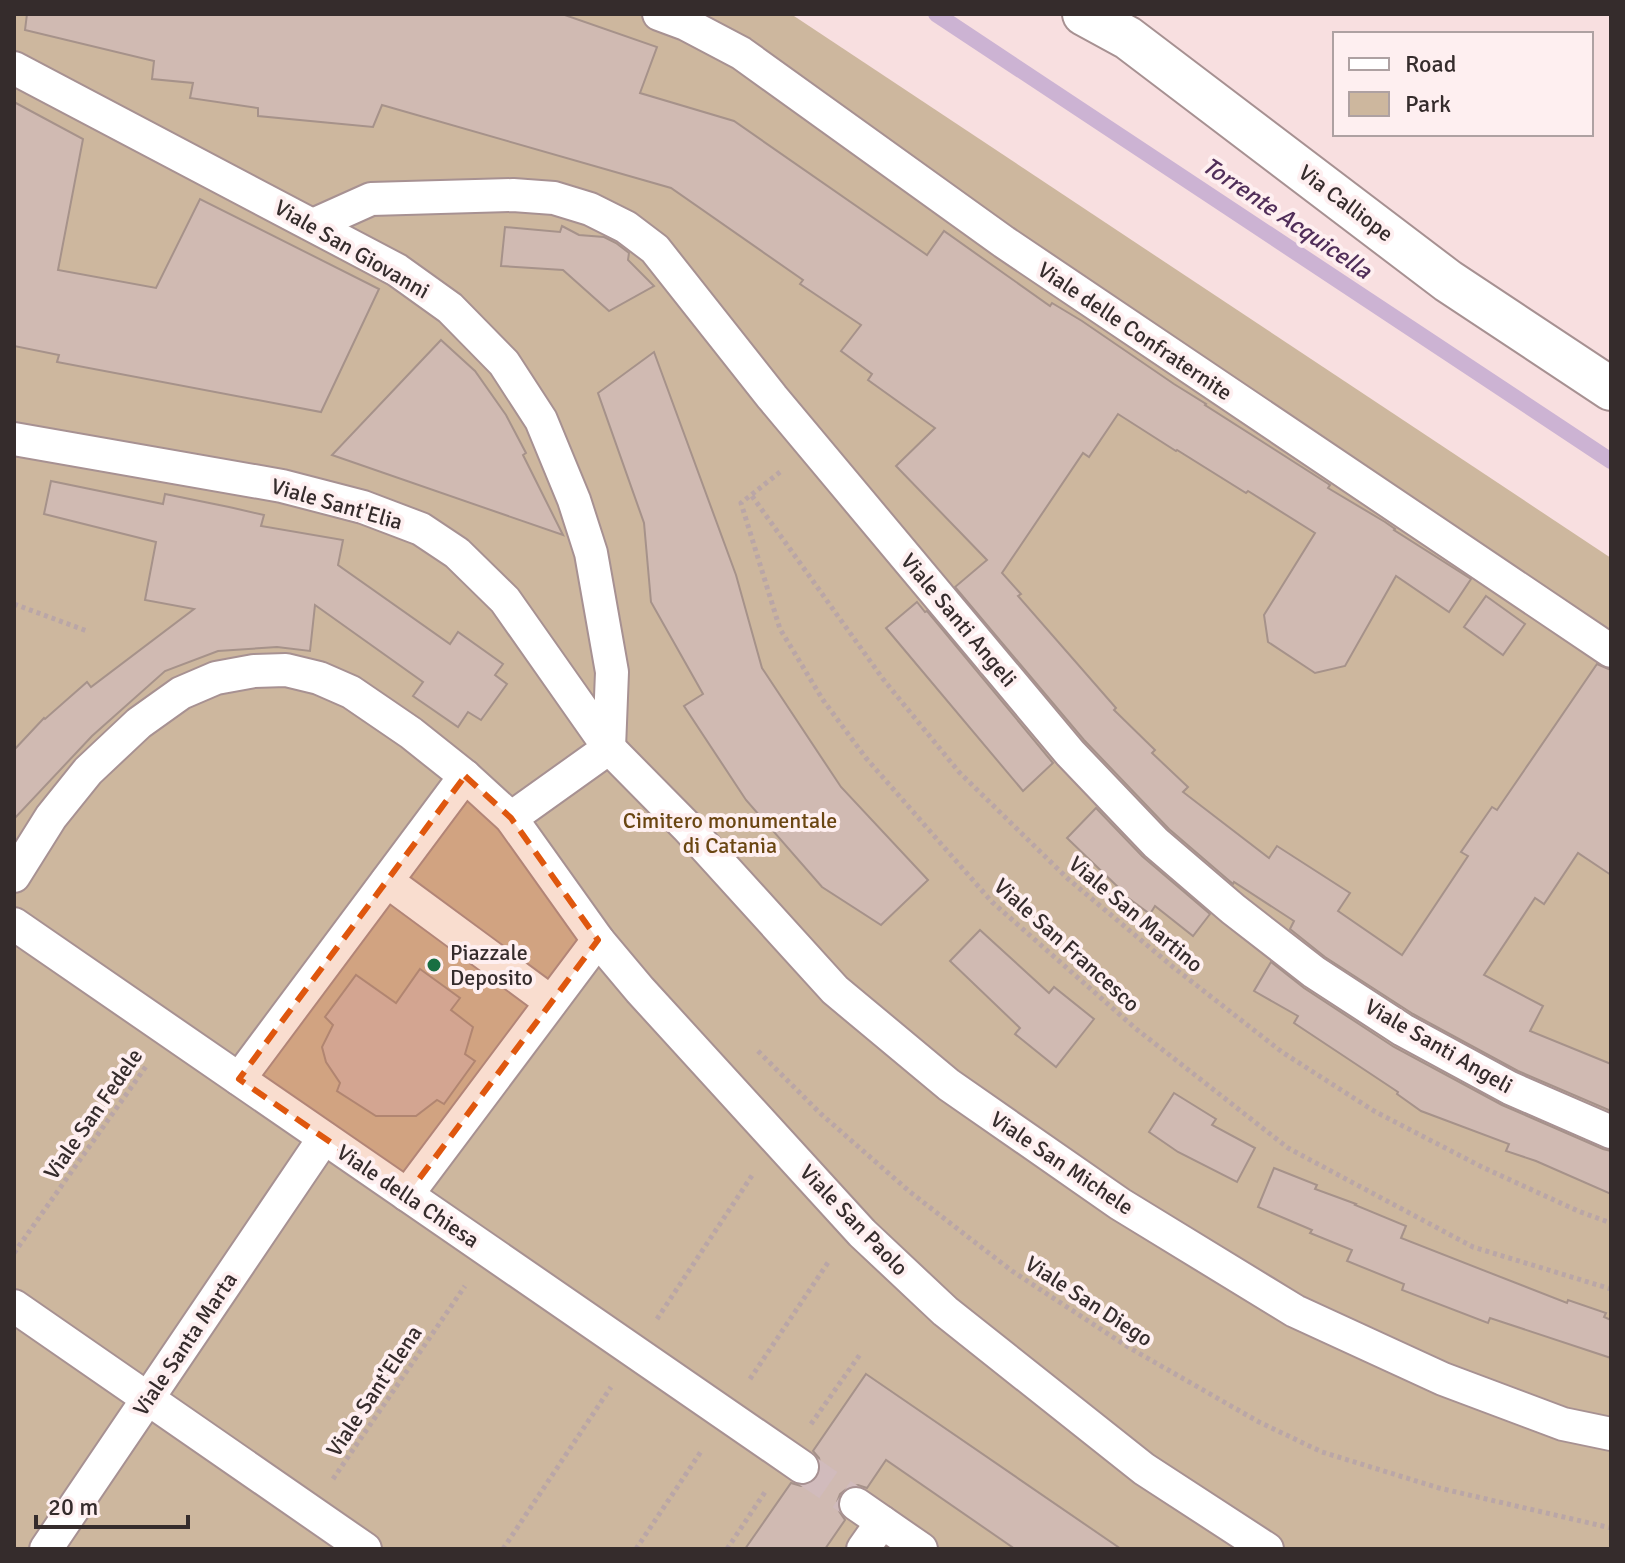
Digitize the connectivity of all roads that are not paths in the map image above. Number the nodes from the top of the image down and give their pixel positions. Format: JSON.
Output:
{"nodes":[{"id":1,"x":659,"y":14,"type":"edge"},
{"id":2,"x":1084,"y":14,"type":"edge"},
{"id":3,"x":14,"y":68,"type":"edge"},
{"id":4,"x":313,"y":225,"type":"junction"},
{"id":5,"x":1611,"y":389,"type":"edge"},
{"id":6,"x":14,"y":439,"type":"edge"},
{"id":7,"x":1611,"y":651,"type":"edge"},
{"id":8,"x":609,"y":748,"type":"junction"},
{"id":9,"x":465,"y":776,"type":"junction"},
{"id":10,"x":511,"y":818,"type":"junction"},
{"id":11,"x":14,"y":876,"type":"edge"},
{"id":12,"x":387,"y":881,"type":"junction"},
{"id":13,"x":14,"y":924,"type":"edge"},
{"id":14,"x":598,"y":940,"type":"junction"},
{"id":15,"x":551,"y":1002,"type":"junction"},
{"id":16,"x":239,"y":1079,"type":"junction"},
{"id":17,"x":1611,"y":1132,"type":"edge"},
{"id":18,"x":324,"y":1138,"type":"junction"},
{"id":19,"x":407,"y":1195,"type":"junction"},
{"id":20,"x":14,"y":1306,"type":"edge"},
{"id":21,"x":148,"y":1399,"type":"junction"},
{"id":22,"x":1611,"y":1434,"type":"edge"},
{"id":23,"x":802,"y":1467,"type":"tunnel mouth"},
{"id":24,"x":46,"y":1549,"type":"edge"},
{"id":25,"x":365,"y":1549,"type":"edge"},
{"id":26,"x":863,"y":1549,"type":"edge"},
{"id":27,"x":921,"y":1549,"type":"edge"},
{"id":28,"x":1267,"y":1549,"type":"edge"}],
"edges":[{"from":1,"to":7,"type":"street","name":"Viale delle Confraternite"},
{"from":2,"to":5,"type":"street","name":"Via Calliope"},
{"from":3,"to":4,"type":"street","name":"Viale San Giovanni"},
{"from":4,"to":8,"type":"street","name":"Viale San Giovanni"},
{"from":4,"to":17,"type":"street","name":"Viale Santi Angeli"},
{"from":6,"to":8,"type":"street","name":"Viale Sant'Elia"},
{"from":8,"to":10,"type":"street"},
{"from":8,"to":22,"type":"street","name":"Viale San Michele"},
{"from":9,"to":10,"type":"street","name":"Viale San Paolo"},
{"from":9,"to":11,"type":"street","name":"Viale San Paolo"},
{"from":9,"to":12,"type":"street"},
{"from":10,"to":14,"type":"street","name":"Viale San Paolo"},
{"from":12,"to":15,"type":"street"},
{"from":12,"to":16,"type":"street"},
{"from":13,"to":16,"type":"street","name":"Viale della Chiesa"},
{"from":14,"to":15,"type":"street"},
{"from":14,"to":28,"type":"street","name":"Viale San Paolo"},
{"from":15,"to":19,"type":"street"},
{"from":16,"to":18,"type":"street","name":"Viale della Chiesa"},
{"from":18,"to":19,"type":"street","name":"Viale della Chiesa"},
{"from":18,"to":21,"type":"street","name":"Viale Santa Marta"},
{"from":19,"to":23,"type":"street","name":"Viale della Chiesa"},
{"from":20,"to":21,"type":"street"},
{"from":21,"to":24,"type":"street","name":"Viale Santa Marta"},
{"from":21,"to":25,"type":"street"},
{"from":26,"to":27,"type":"street"}]}
